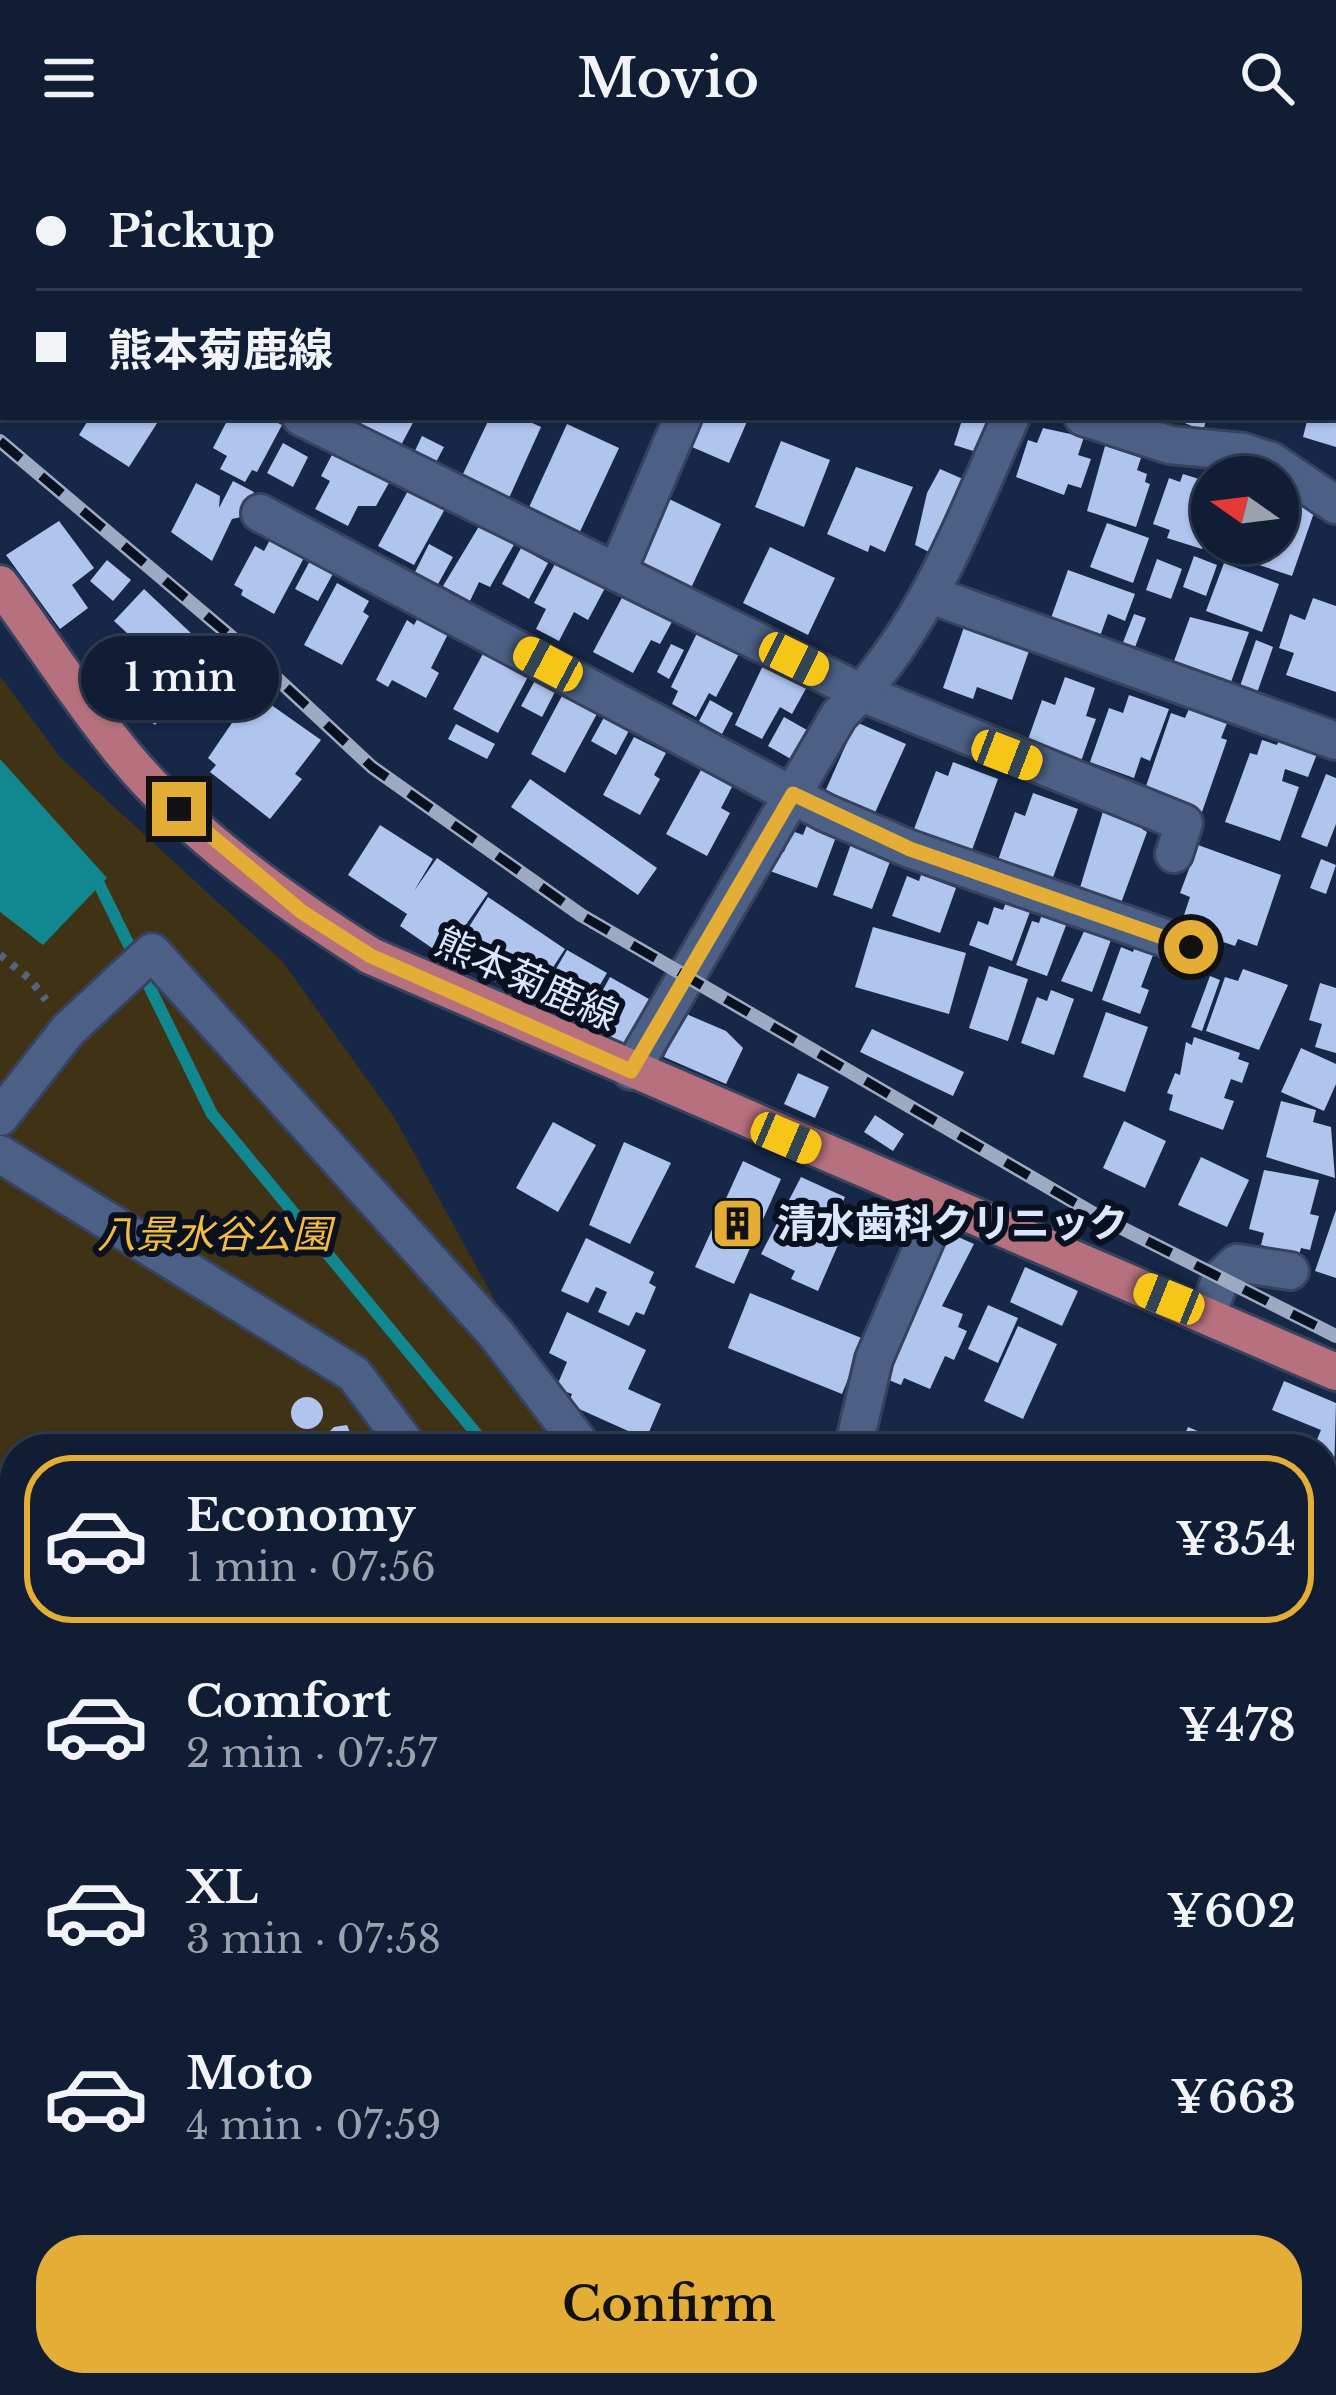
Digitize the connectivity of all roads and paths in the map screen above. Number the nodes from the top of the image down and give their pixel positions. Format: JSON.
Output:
{"nodes":[{"id":1,"x":682,"y":420,"type":"edge"},
{"id":2,"x":1010,"y":420,"type":"edge"},
{"id":3,"x":1092,"y":420,"type":"edge"},
{"id":4,"x":325,"y":422,"type":"edge"},
{"id":5,"x":1253,"y":456,"type":"edge"},
{"id":6,"x":1336,"y":467,"type":"edge"},
{"id":7,"x":1299,"y":469,"type":"edge"},
{"id":8,"x":1299,"y":480,"type":"edge"},
{"id":9,"x":1336,"y":505,"type":"edge"},
{"id":10,"x":260,"y":513,"type":"dead end"},
{"id":11,"x":617,"y":572,"type":"junction"},
{"id":12,"x":0,"y":584,"type":"edge"},
{"id":13,"x":931,"y":595,"type":"junction"},
{"id":14,"x":862,"y":693,"type":"junction"},
{"id":15,"x":1336,"y":741,"type":"edge"},
{"id":16,"x":793,"y":794,"type":"junction"},
{"id":17,"x":1174,"y":854,"type":"dead end"},
{"id":18,"x":1191,"y":947,"type":"dead end"},
{"id":19,"x":0,"y":955,"type":"edge"},
{"id":20,"x":68,"y":1030,"type":"junction"},
{"id":21,"x":631,"y":1071,"type":"junction"},
{"id":22,"x":0,"y":1117,"type":"edge"},
{"id":23,"x":0,"y":1154,"type":"edge"},
{"id":24,"x":941,"y":1204,"type":"junction"},
{"id":25,"x":1290,"y":1271,"type":"dead end"},
{"id":26,"x":1207,"y":1315,"type":"junction"},
{"id":27,"x":1336,"y":1372,"type":"edge"},
{"id":28,"x":399,"y":1434,"type":"edge"},
{"id":29,"x":573,"y":1434,"type":"edge"},
{"id":30,"x":856,"y":1434,"type":"edge"}],
"edges":[{"from":1,"to":11,"type":"street"},
{"from":2,"to":13,"type":"street"},
{"from":3,"to":5,"type":"street"},
{"from":4,"to":11,"type":"street"},
{"from":6,"to":7,"type":"street"},
{"from":8,"to":9,"type":"street"},
{"from":10,"to":16,"type":"street"},
{"from":11,"to":14,"type":"street"},
{"from":12,"to":21,"type":"main road","name":"熊本菊鹿線"},
{"from":13,"to":14,"type":"street"},
{"from":13,"to":15,"type":"street"},
{"from":14,"to":16,"type":"street"},
{"from":14,"to":17,"type":"street"},
{"from":16,"to":18,"type":"street"},
{"from":16,"to":21,"type":"street"},
{"from":19,"to":20,"type":"path"},
{"from":20,"to":22,"type":"street"},
{"from":20,"to":29,"type":"street"},
{"from":21,"to":24,"type":"main road","name":"熊本菊鹿線"},
{"from":23,"to":28,"type":"street"},
{"from":24,"to":26,"type":"main road","name":"熊本菊鹿線"},
{"from":24,"to":30,"type":"street"},
{"from":25,"to":26,"type":"street"},
{"from":26,"to":27,"type":"main road","name":"熊本菊鹿線"}]}
